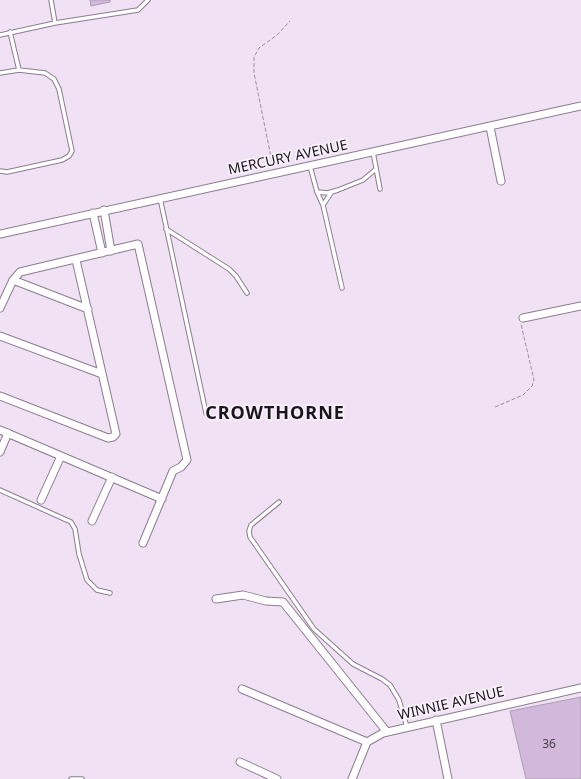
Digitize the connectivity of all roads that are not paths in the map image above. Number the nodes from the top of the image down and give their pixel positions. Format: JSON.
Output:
{"nodes":[{"id":1,"x":51,"y":0,"type":"edge"},
{"id":2,"x":148,"y":0,"type":"edge"},
{"id":3,"x":55,"y":23,"type":"junction"},
{"id":4,"x":10,"y":32,"type":"junction"},
{"id":5,"x":0,"y":34,"type":"edge"},
{"id":6,"x":18,"y":70,"type":"junction"},
{"id":7,"x":0,"y":73,"type":"edge"},
{"id":8,"x":581,"y":106,"type":"edge"},
{"id":9,"x":490,"y":127,"type":"junction"},
{"id":10,"x":373,"y":152,"type":"junction"},
{"id":11,"x":310,"y":166,"type":"junction"},
{"id":12,"x":376,"y":169,"type":"junction"},
{"id":13,"x":0,"y":171,"type":"edge"},
{"id":14,"x":501,"y":181,"type":"dead end"},
{"id":15,"x":380,"y":189,"type":"dead end"},
{"id":16,"x":317,"y":192,"type":"junction"},
{"id":17,"x":332,"y":192,"type":"junction"},
{"id":18,"x":160,"y":198,"type":"junction"},
{"id":19,"x":323,"y":205,"type":"junction"},
{"id":20,"x":104,"y":210,"type":"junction"},
{"id":21,"x":92,"y":213,"type":"junction"},
{"id":22,"x":106,"y":218,"type":"junction"},
{"id":23,"x":94,"y":221,"type":"junction"},
{"id":24,"x":166,"y":229,"type":"junction"},
{"id":25,"x":0,"y":234,"type":"edge"},
{"id":26,"x":111,"y":250,"type":"junction"},
{"id":27,"x":102,"y":253,"type":"junction"},
{"id":28,"x":76,"y":260,"type":"junction"},
{"id":29,"x":13,"y":280,"type":"junction"},
{"id":30,"x":342,"y":288,"type":"dead end"},
{"id":31,"x":247,"y":293,"type":"dead end"},
{"id":32,"x":581,"y":306,"type":"edge"},
{"id":33,"x":0,"y":308,"type":"edge"},
{"id":34,"x":88,"y":309,"type":"junction"},
{"id":35,"x":523,"y":318,"type":"road end"},
{"id":36,"x":0,"y":336,"type":"edge"},
{"id":37,"x":102,"y":374,"type":"junction"},
{"id":38,"x":0,"y":396,"type":"edge"},
{"id":39,"x":206,"y":413,"type":"dead end"},
{"id":40,"x":0,"y":430,"type":"edge"},
{"id":41,"x":8,"y":433,"type":"junction"},
{"id":42,"x":0,"y":452,"type":"edge"},
{"id":43,"x":61,"y":456,"type":"junction"},
{"id":44,"x":112,"y":478,"type":"junction"},
{"id":45,"x":0,"y":490,"type":"edge"},
{"id":46,"x":162,"y":499,"type":"junction"},
{"id":47,"x":41,"y":500,"type":"dead end"},
{"id":48,"x":279,"y":502,"type":"dead end"},
{"id":49,"x":92,"y":521,"type":"dead end"},
{"id":50,"x":143,"y":543,"type":"dead end"},
{"id":51,"x":110,"y":593,"type":"dead end"},
{"id":52,"x":216,"y":599,"type":"dead end"},
{"id":53,"x":581,"y":688,"type":"edge"},
{"id":54,"x":242,"y":689,"type":"dead end"},
{"id":55,"x":436,"y":720,"type":"junction"},
{"id":56,"x":407,"y":727,"type":"junction"},
{"id":57,"x":387,"y":732,"type":"junction"},
{"id":58,"x":367,"y":742,"type":"junction"},
{"id":59,"x":240,"y":762,"type":"dead end"},
{"id":60,"x":71,"y":779,"type":"edge"},
{"id":61,"x":82,"y":779,"type":"edge"},
{"id":62,"x":277,"y":779,"type":"edge"},
{"id":63,"x":352,"y":779,"type":"edge"},
{"id":64,"x":448,"y":779,"type":"edge"}],
"edges":[{"from":1,"to":3,"type":"lane"},
{"from":2,"to":3,"type":"lane"},
{"from":3,"to":4,"type":"lane"},
{"from":4,"to":5,"type":"lane"},
{"from":4,"to":6,"type":"lane"},
{"from":6,"to":7,"type":"lane"},
{"from":6,"to":13,"type":"lane"},
{"from":8,"to":9,"type":"street","name":"MERCURY AVENUE"},
{"from":9,"to":10,"type":"street","name":"MERCURY AVENUE"},
{"from":9,"to":14,"type":"street"},
{"from":10,"to":11,"type":"street","name":"MERCURY AVENUE"},
{"from":10,"to":12,"type":"lane"},
{"from":11,"to":16,"type":"lane"},
{"from":11,"to":18,"type":"street","name":"MERCURY AVENUE"},
{"from":12,"to":15,"type":"lane"},
{"from":12,"to":17,"type":"lane"},
{"from":16,"to":17,"type":"lane"},
{"from":16,"to":19,"type":"lane"},
{"from":17,"to":19,"type":"lane"},
{"from":18,"to":20,"type":"street","name":"MERCURY AVENUE"},
{"from":18,"to":24,"type":"lane"},
{"from":19,"to":30,"type":"lane"},
{"from":20,"to":21,"type":"street","name":"MERCURY AVENUE"},
{"from":20,"to":22,"type":"street"},
{"from":21,"to":23,"type":"street"},
{"from":21,"to":25,"type":"street","name":"MERCURY AVENUE"},
{"from":22,"to":23,"type":"lane"},
{"from":22,"to":26,"type":"street"},
{"from":23,"to":27,"type":"street"},
{"from":24,"to":31,"type":"lane"},
{"from":24,"to":39,"type":"lane"},
{"from":26,"to":27,"type":"street"},
{"from":26,"to":46,"type":"street"},
{"from":27,"to":28,"type":"street"},
{"from":28,"to":29,"type":"street"},
{"from":28,"to":34,"type":"street"},
{"from":29,"to":33,"type":"street"},
{"from":29,"to":34,"type":"street"},
{"from":32,"to":35,"type":"street"},
{"from":34,"to":37,"type":"street"},
{"from":36,"to":37,"type":"street"},
{"from":37,"to":38,"type":"street"},
{"from":40,"to":41,"type":"street"},
{"from":41,"to":42,"type":"street"},
{"from":41,"to":43,"type":"street"},
{"from":43,"to":44,"type":"street"},
{"from":43,"to":47,"type":"street"},
{"from":44,"to":46,"type":"street"},
{"from":44,"to":49,"type":"street"},
{"from":45,"to":51,"type":"lane"},
{"from":46,"to":50,"type":"street"},
{"from":48,"to":56,"type":"lane"},
{"from":52,"to":57,"type":"street"},
{"from":53,"to":55,"type":"street","name":"WINNIE AVENUE"},
{"from":54,"to":58,"type":"street"},
{"from":55,"to":56,"type":"street","name":"WINNIE AVENUE"},
{"from":55,"to":64,"type":"street"},
{"from":56,"to":57,"type":"street","name":"WINNIE AVENUE"},
{"from":57,"to":58,"type":"street","name":"WINNIE AVENUE"},
{"from":58,"to":63,"type":"street"},
{"from":59,"to":62,"type":"street"},
{"from":60,"to":61,"type":"lane"}]}
